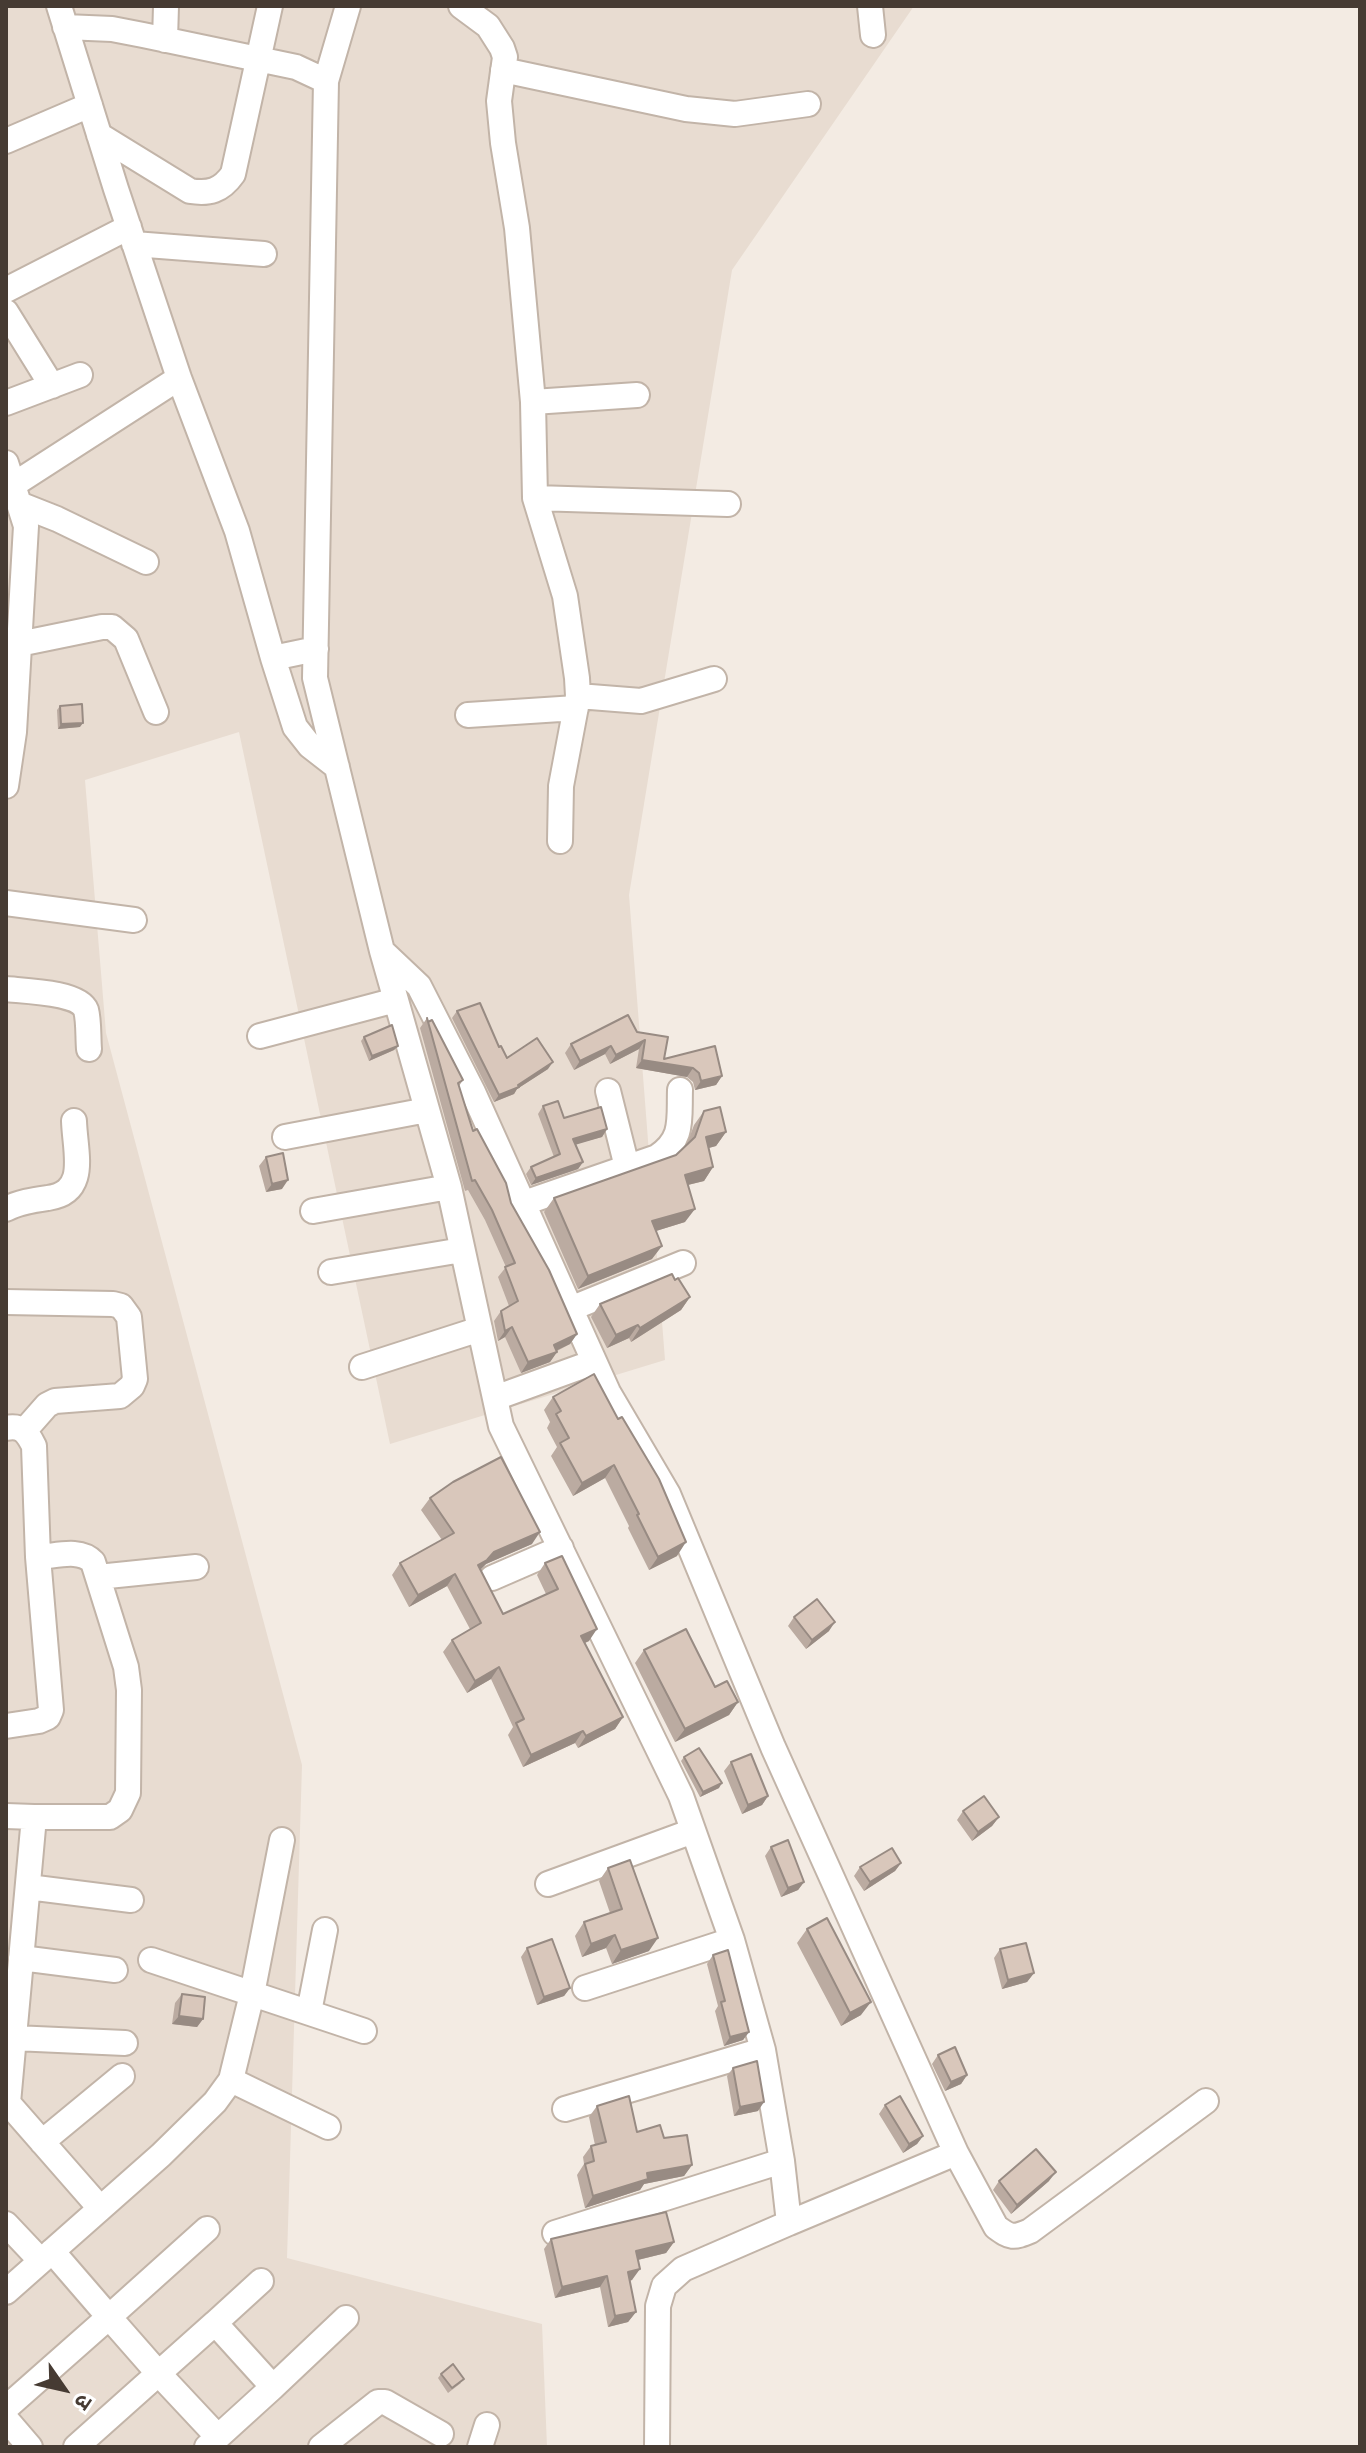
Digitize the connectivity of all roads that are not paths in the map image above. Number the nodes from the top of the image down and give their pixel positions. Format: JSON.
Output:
{"nodes":[{"id":1,"x":166,"y":6,"type":"edge"},
{"id":2,"x":270,"y":6,"type":"edge"},
{"id":3,"x":348,"y":6,"type":"edge"},
{"id":4,"x":461,"y":6,"type":"edge"},
{"id":5,"x":870,"y":6,"type":"edge"},
{"id":6,"x":62,"y":17,"type":"edge"},
{"id":7,"x":873,"y":35,"type":"dead end"},
{"id":8,"x":165,"y":40,"type":"junction"},
{"id":9,"x":258,"y":59,"type":"junction"},
{"id":10,"x":503,"y":70,"type":"junction"},
{"id":11,"x":326,"y":81,"type":"junction"},
{"id":12,"x":808,"y":104,"type":"dead end"},
{"id":13,"x":90,"y":105,"type":"junction"},
{"id":14,"x":99,"y":135,"type":"junction"},
{"id":15,"x":6,"y":141,"type":"edge"},
{"id":16,"x":132,"y":235,"type":"junction"},
{"id":17,"x":264,"y":254,"type":"dead end"},
{"id":18,"x":6,"y":290,"type":"edge"},
{"id":19,"x":6,"y":312,"type":"edge"},
{"id":20,"x":80,"y":375,"type":"dead end"},
{"id":21,"x":179,"y":378,"type":"junction"},
{"id":22,"x":52,"y":386,"type":"junction"},
{"id":23,"x":637,"y":395,"type":"dead end"},
{"id":24,"x":533,"y":402,"type":"junction"},
{"id":25,"x":6,"y":403,"type":"edge"},
{"id":26,"x":13,"y":484,"type":"edge"},
{"id":27,"x":535,"y":498,"type":"junction"},
{"id":28,"x":728,"y":504,"type":"dead end"},
{"id":29,"x":146,"y":562,"type":"dead end"},
{"id":30,"x":19,"y":644,"type":"junction"},
{"id":31,"x":316,"y":649,"type":"junction"},
{"id":32,"x":273,"y":658,"type":"junction"},
{"id":33,"x":714,"y":679,"type":"dead end"},
{"id":34,"x":577,"y":702,"type":"junction"},
{"id":35,"x":156,"y":712,"type":"dead end"},
{"id":36,"x":468,"y":715,"type":"dead end"},
{"id":37,"x":10,"y":720,"type":"edge"},
{"id":38,"x":337,"y":767,"type":"junction"},
{"id":39,"x":6,"y":786,"type":"edge"},
{"id":40,"x":560,"y":841,"type":"dead end"},
{"id":41,"x":6,"y":903,"type":"edge"},
{"id":42,"x":134,"y":920,"type":"dead end"},
{"id":43,"x":382,"y":951,"type":"junction"},
{"id":44,"x":6,"y":989,"type":"edge"},
{"id":45,"x":396,"y":1000,"type":"junction"},
{"id":46,"x":260,"y":1036,"type":"dead end"},
{"id":47,"x":89,"y":1049,"type":"dead end"},
{"id":48,"x":680,"y":1090,"type":"dead end"},
{"id":49,"x":608,"y":1091,"type":"dead end"},
{"id":50,"x":427,"y":1110,"type":"junction"},
{"id":51,"x":74,"y":1121,"type":"dead end"},
{"id":52,"x":285,"y":1137,"type":"dead end"},
{"id":53,"x":627,"y":1167,"type":"junction"},
{"id":54,"x":449,"y":1187,"type":"junction"},
{"id":55,"x":524,"y":1203,"type":"junction"},
{"id":56,"x":6,"y":1209,"type":"edge"},
{"id":57,"x":313,"y":1211,"type":"dead end"},
{"id":58,"x":462,"y":1250,"type":"junction"},
{"id":59,"x":683,"y":1263,"type":"dead end"},
{"id":60,"x":331,"y":1272,"type":"dead end"},
{"id":61,"x":6,"y":1302,"type":"edge"},
{"id":62,"x":570,"y":1309,"type":"junction"},
{"id":63,"x":480,"y":1329,"type":"junction"},
{"id":64,"x":594,"y":1362,"type":"junction"},
{"id":65,"x":362,"y":1367,"type":"dead end"},
{"id":66,"x":495,"y":1398,"type":"junction"},
{"id":67,"x":15,"y":1429,"type":"edge"},
{"id":68,"x":561,"y":1548,"type":"junction"},
{"id":69,"x":38,"y":1557,"type":"junction"},
{"id":70,"x":196,"y":1567,"type":"dead end"},
{"id":71,"x":98,"y":1577,"type":"junction"},
{"id":72,"x":492,"y":1578,"type":"dead end"},
{"id":73,"x":6,"y":1726,"type":"edge"},
{"id":74,"x":6,"y":1816,"type":"edge"},
{"id":75,"x":34,"y":1817,"type":"junction"},
{"id":76,"x":693,"y":1831,"type":"junction"},
{"id":77,"x":282,"y":1840,"type":"dead end"},
{"id":78,"x":548,"y":1884,"type":"dead end"},
{"id":79,"x":28,"y":1887,"type":"junction"},
{"id":80,"x":131,"y":1900,"type":"dead end"},
{"id":81,"x":325,"y":1930,"type":"dead end"},
{"id":82,"x":732,"y":1940,"type":"junction"},
{"id":83,"x":151,"y":1960,"type":"dead end"},
{"id":84,"x":115,"y":1970,"type":"dead end"},
{"id":85,"x":16,"y":1974,"type":"edge"},
{"id":86,"x":585,"y":1988,"type":"dead end"},
{"id":87,"x":252,"y":1994,"type":"junction"},
{"id":88,"x":309,"y":2012,"type":"junction"},
{"id":89,"x":364,"y":2031,"type":"dead end"},
{"id":90,"x":14,"y":2038,"type":"junction"},
{"id":91,"x":125,"y":2043,"type":"dead end"},
{"id":92,"x":763,"y":2050,"type":"junction"},
{"id":93,"x":122,"y":2076,"type":"dead end"},
{"id":94,"x":231,"y":2080,"type":"junction"},
{"id":95,"x":1206,"y":2101,"type":"dead end"},
{"id":96,"x":7,"y":2103,"type":"edge"},
{"id":97,"x":565,"y":2109,"type":"dead end"},
{"id":98,"x":328,"y":2127,"type":"dead end"},
{"id":99,"x":42,"y":2142,"type":"junction"},
{"id":100,"x":956,"y":2153,"type":"junction"},
{"id":101,"x":782,"y":2161,"type":"junction"},
{"id":102,"x":100,"y":2208,"type":"junction"},
{"id":103,"x":789,"y":2223,"type":"junction"},
{"id":104,"x":6,"y":2224,"type":"edge"},
{"id":105,"x":207,"y":2229,"type":"dead end"},
{"id":106,"x":555,"y":2233,"type":"dead end"},
{"id":107,"x":46,"y":2256,"type":"junction"},
{"id":108,"x":261,"y":2281,"type":"dead end"},
{"id":109,"x":6,"y":2292,"type":"edge"},
{"id":110,"x":109,"y":2317,"type":"junction"},
{"id":111,"x":346,"y":2318,"type":"dead end"},
{"id":112,"x":215,"y":2323,"type":"junction"},
{"id":113,"x":159,"y":2374,"type":"junction"},
{"id":114,"x":273,"y":2387,"type":"junction"},
{"id":115,"x":6,"y":2408,"type":"edge"},
{"id":116,"x":6,"y":2419,"type":"edge"},
{"id":117,"x":441,"y":2434,"type":"dead end"},
{"id":118,"x":213,"y":2442,"type":"edge"},
{"id":119,"x":30,"y":2447,"type":"edge"},
{"id":120,"x":76,"y":2447,"type":"edge"},
{"id":121,"x":321,"y":2447,"type":"edge"},
{"id":122,"x":657,"y":2447,"type":"edge"}],
"edges":[{"from":1,"to":8,"type":"street"},
{"from":2,"to":9,"type":"street"},
{"from":3,"to":11,"type":"street"},
{"from":4,"to":10,"type":"street"},
{"from":5,"to":7,"type":"street"},
{"from":6,"to":8,"type":"street"},
{"from":6,"to":13,"type":"street"},
{"from":8,"to":9,"type":"street"},
{"from":9,"to":11,"type":"street"},
{"from":9,"to":14,"type":"street"},
{"from":10,"to":12,"type":"street"},
{"from":10,"to":24,"type":"street"},
{"from":11,"to":31,"type":"street"},
{"from":13,"to":14,"type":"street"},
{"from":13,"to":15,"type":"street"},
{"from":14,"to":16,"type":"street"},
{"from":16,"to":17,"type":"street"},
{"from":16,"to":18,"type":"street"},
{"from":16,"to":21,"type":"street"},
{"from":19,"to":22,"type":"street"},
{"from":20,"to":22,"type":"street"},
{"from":21,"to":26,"type":"street"},
{"from":21,"to":32,"type":"street"},
{"from":22,"to":25,"type":"street"},
{"from":23,"to":24,"type":"street"},
{"from":24,"to":27,"type":"street"},
{"from":26,"to":29,"type":"street"},
{"from":26,"to":30,"type":"street"},
{"from":27,"to":28,"type":"street"},
{"from":27,"to":34,"type":"street"},
{"from":30,"to":35,"type":"street"},
{"from":30,"to":37,"type":"street"},
{"from":31,"to":32,"type":"street"},
{"from":31,"to":38,"type":"street"},
{"from":32,"to":38,"type":"street"},
{"from":33,"to":34,"type":"street"},
{"from":34,"to":36,"type":"street"},
{"from":34,"to":40,"type":"street"},
{"from":37,"to":39,"type":"street"},
{"from":38,"to":43,"type":"street"},
{"from":41,"to":42,"type":"street"},
{"from":43,"to":45,"type":"street"},
{"from":43,"to":55,"type":"street"},
{"from":44,"to":47,"type":"street"},
{"from":45,"to":46,"type":"street"},
{"from":45,"to":50,"type":"street"},
{"from":48,"to":53,"type":"street"},
{"from":49,"to":53,"type":"street"},
{"from":50,"to":52,"type":"street"},
{"from":50,"to":54,"type":"street"},
{"from":51,"to":56,"type":"street"},
{"from":53,"to":55,"type":"street"},
{"from":54,"to":57,"type":"street"},
{"from":54,"to":58,"type":"street"},
{"from":55,"to":62,"type":"street"},
{"from":58,"to":60,"type":"street"},
{"from":58,"to":63,"type":"street"},
{"from":59,"to":62,"type":"street"},
{"from":61,"to":67,"type":"street"},
{"from":62,"to":64,"type":"street"},
{"from":63,"to":65,"type":"street"},
{"from":63,"to":66,"type":"street"},
{"from":64,"to":66,"type":"street"},
{"from":64,"to":100,"type":"street"},
{"from":66,"to":68,"type":"street"},
{"from":67,"to":69,"type":"street"},
{"from":68,"to":72,"type":"street"},
{"from":68,"to":76,"type":"street"},
{"from":69,"to":71,"type":"street"},
{"from":69,"to":73,"type":"street"},
{"from":70,"to":71,"type":"street"},
{"from":71,"to":75,"type":"street"},
{"from":74,"to":75,"type":"street"},
{"from":75,"to":79,"type":"street"},
{"from":76,"to":78,"type":"street"},
{"from":76,"to":82,"type":"street"},
{"from":77,"to":87,"type":"street"},
{"from":79,"to":80,"type":"street"},
{"from":79,"to":85,"type":"street"},
{"from":81,"to":88,"type":"street"},
{"from":82,"to":86,"type":"street"},
{"from":82,"to":92,"type":"street"},
{"from":83,"to":87,"type":"street"},
{"from":84,"to":85,"type":"street"},
{"from":85,"to":90,"type":"street"},
{"from":87,"to":88,"type":"street"},
{"from":87,"to":94,"type":"street"},
{"from":88,"to":89,"type":"street"},
{"from":90,"to":91,"type":"street"},
{"from":90,"to":96,"type":"street"},
{"from":92,"to":97,"type":"street"},
{"from":92,"to":101,"type":"street"},
{"from":93,"to":99,"type":"street"},
{"from":94,"to":98,"type":"street"},
{"from":94,"to":102,"type":"street"},
{"from":95,"to":100,"type":"street"},
{"from":96,"to":99,"type":"street"},
{"from":99,"to":102,"type":"street"},
{"from":100,"to":103,"type":"street"},
{"from":101,"to":103,"type":"street"},
{"from":101,"to":106,"type":"street"},
{"from":102,"to":107,"type":"street"},
{"from":103,"to":122,"type":"street"},
{"from":104,"to":107,"type":"street"},
{"from":105,"to":110,"type":"street"},
{"from":107,"to":109,"type":"street"},
{"from":107,"to":110,"type":"street"},
{"from":108,"to":112,"type":"street"},
{"from":110,"to":113,"type":"street"},
{"from":110,"to":115,"type":"street"},
{"from":111,"to":114,"type":"street"},
{"from":112,"to":113,"type":"street"},
{"from":112,"to":114,"type":"street"},
{"from":113,"to":118,"type":"street"},
{"from":113,"to":120,"type":"street"},
{"from":114,"to":118,"type":"street"},
{"from":116,"to":119,"type":"street"},
{"from":117,"to":121,"type":"street"}]}
